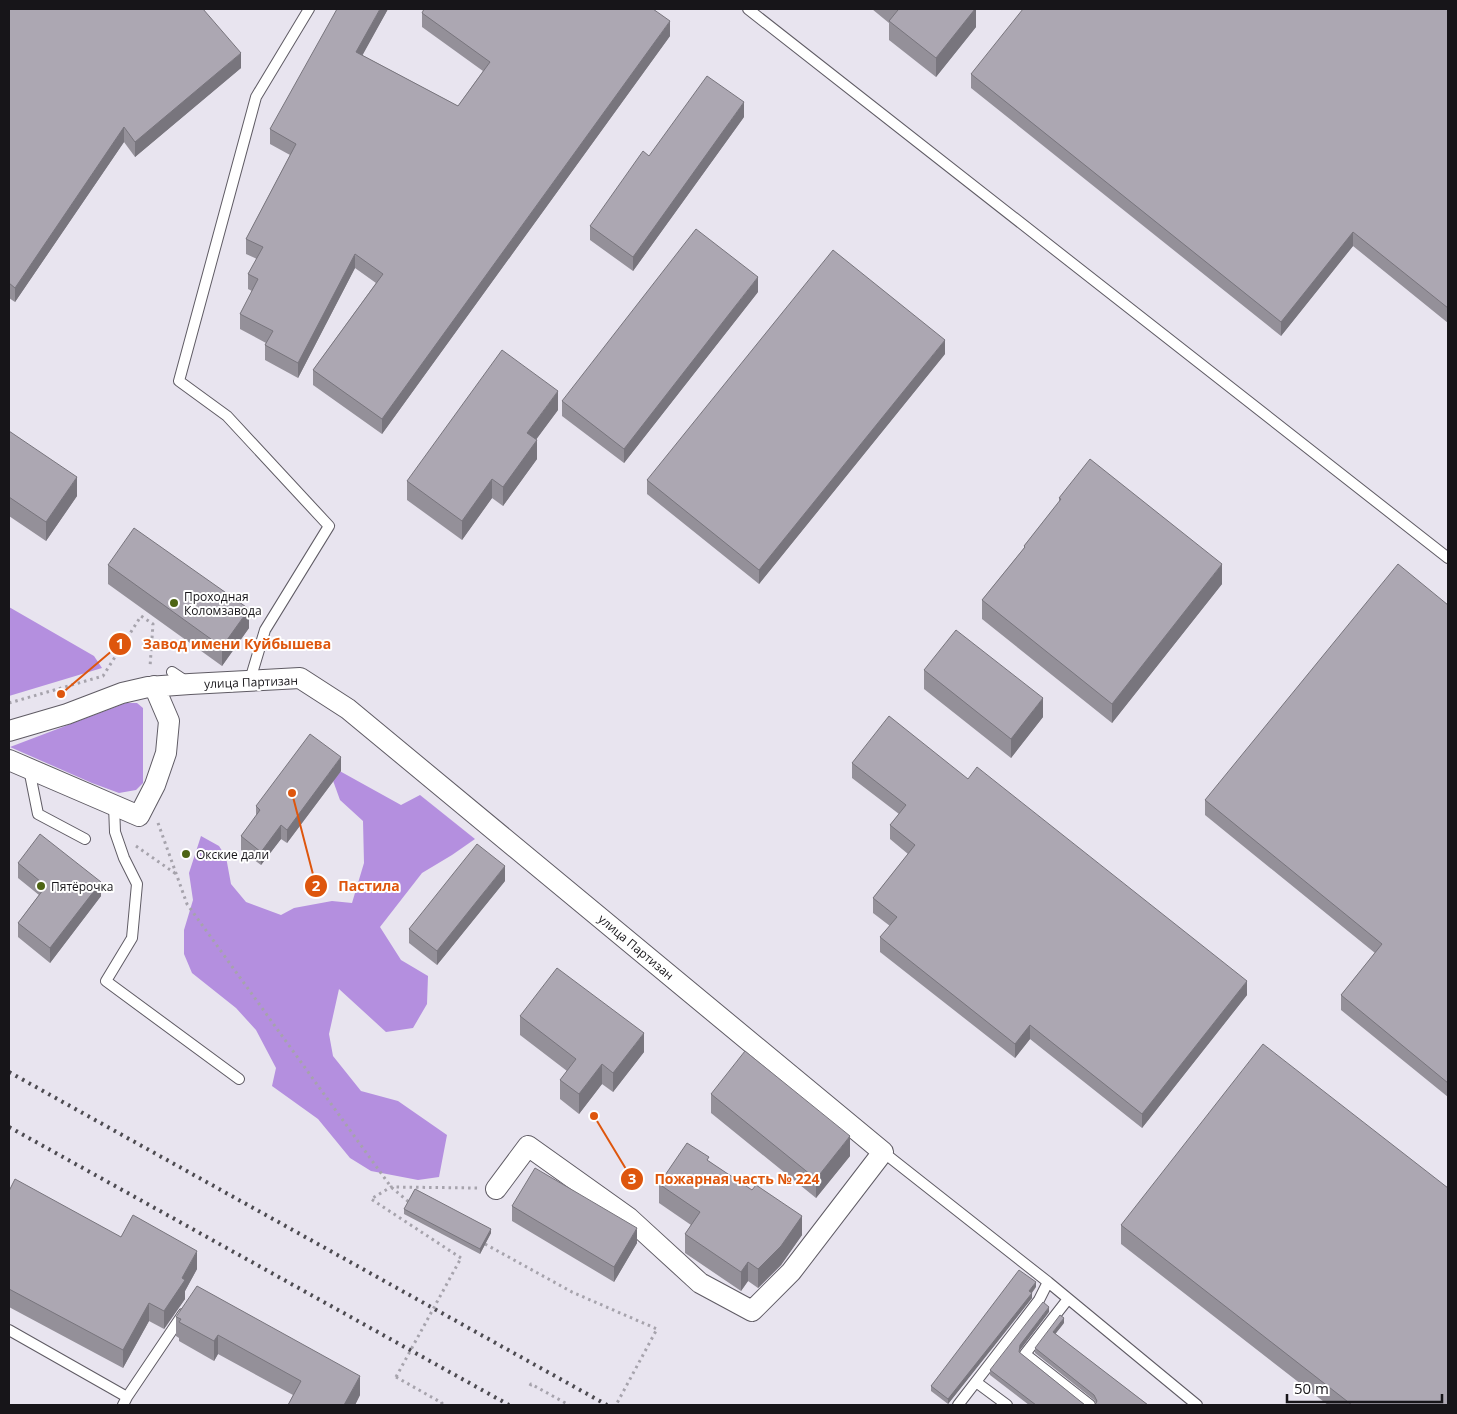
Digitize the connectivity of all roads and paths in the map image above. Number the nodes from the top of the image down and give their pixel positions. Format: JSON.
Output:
{"nodes":[{"id":1,"x":309,"y":9,"type":"edge"},
{"id":2,"x":748,"y":9,"type":"edge"},
{"id":3,"x":1448,"y":558,"type":"edge"},
{"id":4,"x":151,"y":615,"type":"edge"},
{"id":5,"x":147,"y":620,"type":"junction"},
{"id":6,"x":172,"y":672,"type":"dead end"},
{"id":7,"x":250,"y":680,"type":"junction"},
{"id":8,"x":190,"y":684,"type":"junction"},
{"id":9,"x":151,"y":686,"type":"junction"},
{"id":10,"x":9,"y":703,"type":"edge"},
{"id":11,"x":9,"y":731,"type":"edge"},
{"id":12,"x":9,"y":760,"type":"edge"},
{"id":13,"x":29,"y":769,"type":"junction"},
{"id":14,"x":114,"y":806,"type":"junction"},
{"id":15,"x":158,"y":822,"type":"dead end"},
{"id":16,"x":115,"y":832,"type":"junction"},
{"id":17,"x":85,"y":838,"type":"dead end"},
{"id":18,"x":177,"y":875,"type":"junction"},
{"id":19,"x":239,"y":1079,"type":"dead end"},
{"id":20,"x":883,"y":1152,"type":"junction"},
{"id":21,"x":390,"y":1187,"type":"junction"},
{"id":22,"x":496,"y":1189,"type":"joint"},
{"id":23,"x":410,"y":1203,"type":"edge"},
{"id":24,"x":485,"y":1244,"type":"edge"},
{"id":25,"x":1048,"y":1282,"type":"junction"},
{"id":26,"x":1068,"y":1298,"type":"junction"},
{"id":27,"x":186,"y":1309,"type":"edge"},
{"id":28,"x":9,"y":1330,"type":"edge"},
{"id":29,"x":976,"y":1382,"type":"junction"},
{"id":30,"x":530,"y":1386,"type":"dead end"},
{"id":31,"x":125,"y":1401,"type":"edge"},
{"id":32,"x":440,"y":1405,"type":"edge"},
{"id":33,"x":569,"y":1405,"type":"edge"},
{"id":34,"x":616,"y":1405,"type":"edge"},
{"id":35,"x":958,"y":1405,"type":"edge"},
{"id":36,"x":1007,"y":1405,"type":"edge"},
{"id":37,"x":1090,"y":1405,"type":"edge"},
{"id":38,"x":1197,"y":1405,"type":"edge"}],
"edges":[{"from":1,"to":7,"type":"lane"},
{"from":2,"to":3,"type":"lane"},
{"from":4,"to":5,"type":"path"},
{"from":5,"to":9,"type":"path"},
{"from":5,"to":10,"type":"path"},
{"from":6,"to":8,"type":"lane"},
{"from":7,"to":8,"type":"street","name":"улица Партизан"},
{"from":7,"to":20,"type":"street","name":"улица Партизан"},
{"from":8,"to":9,"type":"street","name":"улица Партизан"},
{"from":9,"to":11,"type":"street","name":"улица Партизан"},
{"from":9,"to":14,"type":"street"},
{"from":12,"to":13,"type":"street"},
{"from":13,"to":14,"type":"street"},
{"from":13,"to":17,"type":"lane"},
{"from":14,"to":16,"type":"lane"},
{"from":15,"to":18,"type":"path"},
{"from":16,"to":18,"type":"path"},
{"from":16,"to":19,"type":"lane"},
{"from":18,"to":21,"type":"path"},
{"from":20,"to":22,"type":"street"},
{"from":20,"to":25,"type":"lane"},
{"from":21,"to":22,"type":"path"},
{"from":21,"to":23,"type":"path"},
{"from":21,"to":32,"type":"path","bridge":true},
{"from":24,"to":34,"type":"path"},
{"from":25,"to":26,"type":"lane"},
{"from":25,"to":29,"type":"lane"},
{"from":26,"to":37,"type":"lane"},
{"from":26,"to":38,"type":"lane"},
{"from":27,"to":31,"type":"lane"},
{"from":28,"to":31,"type":"lane"},
{"from":29,"to":35,"type":"lane"},
{"from":29,"to":36,"type":"lane"},
{"from":30,"to":33,"type":"path"}]}
